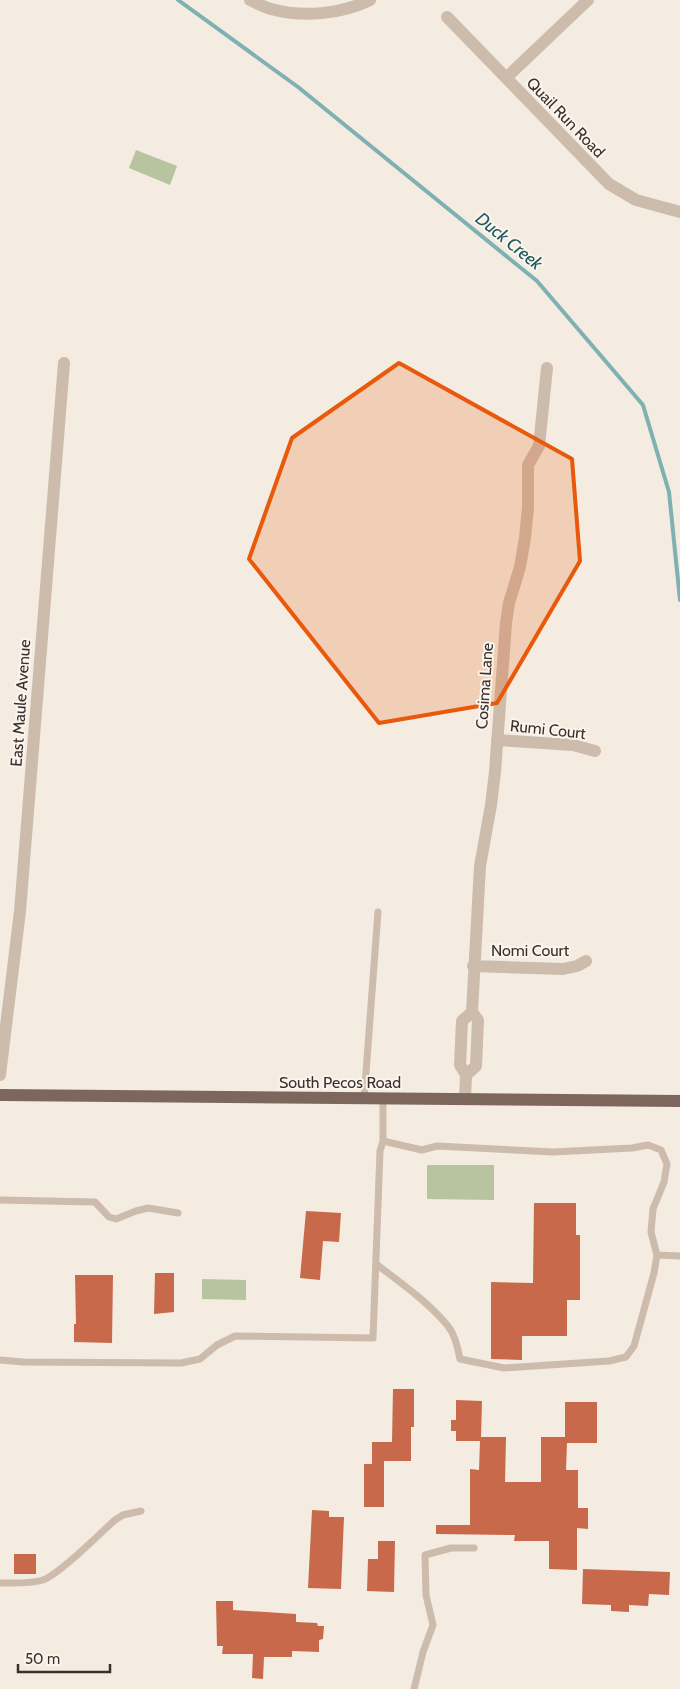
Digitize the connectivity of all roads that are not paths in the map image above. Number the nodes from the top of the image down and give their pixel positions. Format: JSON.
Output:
{"nodes":[{"id":1,"x":250,"y":0,"type":"edge"},
{"id":2,"x":370,"y":0,"type":"edge"},
{"id":3,"x":588,"y":0,"type":"edge"},
{"id":4,"x":447,"y":17,"type":"dead end"},
{"id":5,"x":506,"y":78,"type":"junction"},
{"id":6,"x":680,"y":212,"type":"edge"},
{"id":7,"x":64,"y":363,"type":"dead end"},
{"id":8,"x":547,"y":368,"type":"dead end"},
{"id":9,"x":497,"y":740,"type":"junction"},
{"id":10,"x":595,"y":751,"type":"dead end"},
{"id":11,"x":378,"y":912,"type":"dead end"},
{"id":12,"x":586,"y":961,"type":"dead end"},
{"id":13,"x":473,"y":966,"type":"junction"},
{"id":14,"x":472,"y":1012,"type":"junction"},
{"id":15,"x":461,"y":1038,"type":"junction"},
{"id":16,"x":477,"y":1039,"type":"junction"},
{"id":17,"x":0,"y":1075,"type":"edge"},
{"id":18,"x":466,"y":1075,"type":"junction"},
{"id":19,"x":0,"y":1095,"type":"edge"},
{"id":20,"x":364,"y":1099,"type":"junction"},
{"id":21,"x":382,"y":1099,"type":"junction"},
{"id":22,"x":465,"y":1099,"type":"junction"},
{"id":23,"x":680,"y":1101,"type":"edge"},
{"id":24,"x":383,"y":1141,"type":"junction"},
{"id":25,"x":0,"y":1200,"type":"edge"},
{"id":26,"x":178,"y":1213,"type":"dead end"},
{"id":27,"x":656,"y":1255,"type":"junction"},
{"id":28,"x":680,"y":1256,"type":"edge"},
{"id":29,"x":376,"y":1264,"type":"junction"},
{"id":30,"x":0,"y":1360,"type":"edge"},
{"id":31,"x":141,"y":1511,"type":"dead end"},
{"id":32,"x":474,"y":1548,"type":"dead end"},
{"id":33,"x":0,"y":1583,"type":"edge"},
{"id":34,"x":414,"y":1689,"type":"edge"}],
"edges":[{"from":1,"to":2,"type":"street"},
{"from":3,"to":5,"type":"street"},
{"from":4,"to":5,"type":"street","name":"Quail Run Road"},
{"from":5,"to":6,"type":"street","name":"Quail Run Road"},
{"from":7,"to":17,"type":"street","name":"East Maule Avenue"},
{"from":8,"to":9,"type":"street","name":"Cosima Lane"},
{"from":9,"to":10,"type":"street","name":"Rumi Court"},
{"from":9,"to":13,"type":"street","name":"Cosima Lane"},
{"from":11,"to":20,"type":"lane"},
{"from":12,"to":13,"type":"street","name":"Nomi Court"},
{"from":13,"to":14,"type":"street","name":"Cosima Lane"},
{"from":14,"to":15,"type":"street","name":"Cosima Lane"},
{"from":14,"to":16,"type":"street","name":"Cosima Lane"},
{"from":15,"to":16,"type":"lane"},
{"from":15,"to":18,"type":"street","name":"Cosima Lane"},
{"from":16,"to":18,"type":"street","name":"Cosima Lane"},
{"from":18,"to":22,"type":"street","name":"Cosima Lane"},
{"from":19,"to":20,"type":"main road","name":"South Pecos Road"},
{"from":20,"to":21,"type":"main road","name":"South Pecos Road"},
{"from":21,"to":22,"type":"main road","name":"South Pecos Road"},
{"from":21,"to":24,"type":"lane"},
{"from":22,"to":23,"type":"main road","name":"South Pecos Road"},
{"from":24,"to":27,"type":"lane"},
{"from":24,"to":29,"type":"lane"},
{"from":25,"to":26,"type":"lane"},
{"from":27,"to":28,"type":"lane"},
{"from":27,"to":29,"type":"lane"},
{"from":29,"to":30,"type":"lane"},
{"from":31,"to":33,"type":"lane"},
{"from":32,"to":34,"type":"lane"}]}
